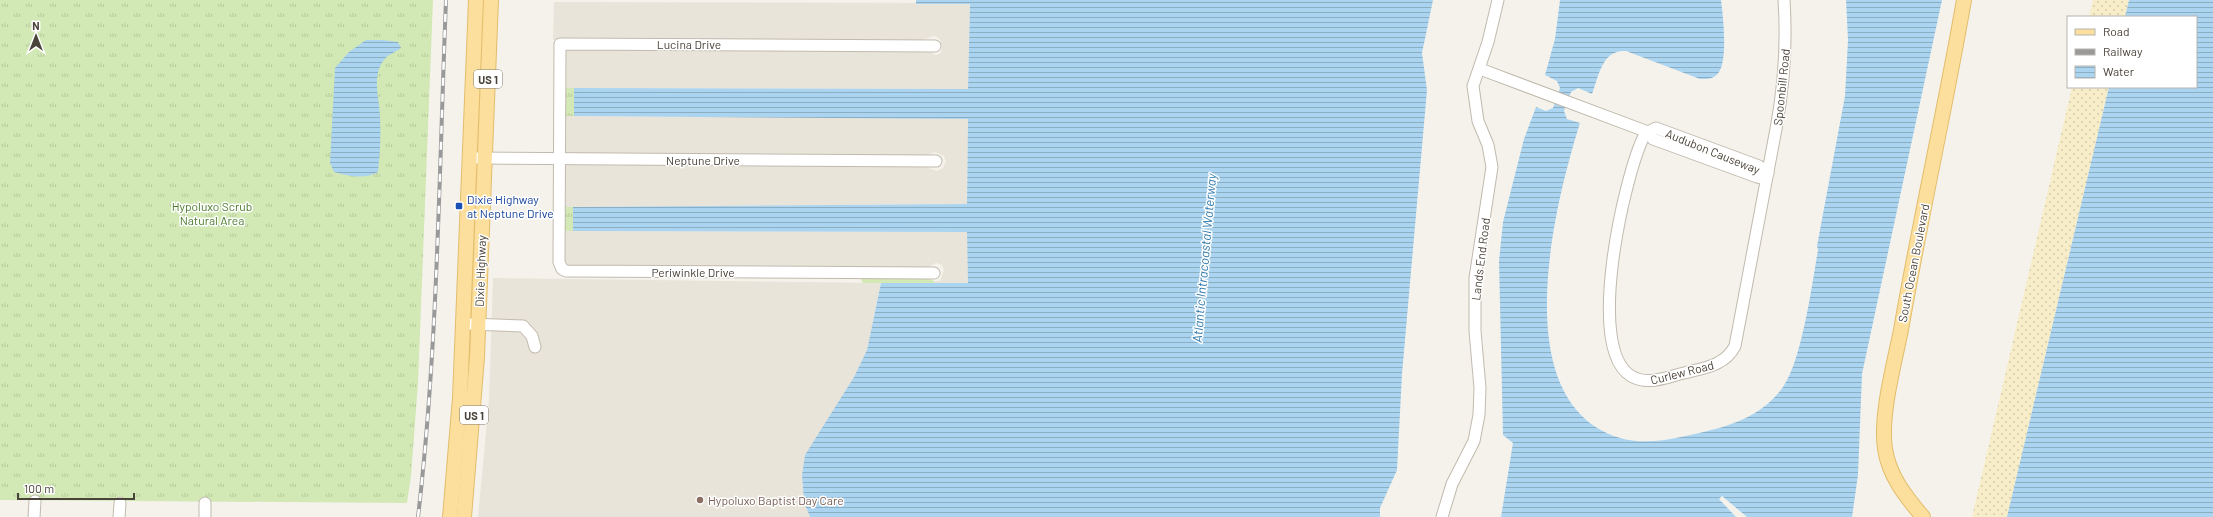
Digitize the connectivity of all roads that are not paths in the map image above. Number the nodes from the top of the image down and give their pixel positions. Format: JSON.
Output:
{"nodes":[{"id":1,"x":476,"y":0,"type":"edge"},
{"id":2,"x":491,"y":0,"type":"edge"},
{"id":3,"x":1498,"y":0,"type":"edge"},
{"id":4,"x":1784,"y":0,"type":"edge"},
{"id":5,"x":1964,"y":0,"type":"edge"},
{"id":6,"x":935,"y":46,"type":"dead end"},
{"id":7,"x":1480,"y":69,"type":"junction"},
{"id":8,"x":1648,"y":132,"type":"junction"},
{"id":9,"x":470,"y":158,"type":"junction"},
{"id":10,"x":485,"y":159,"type":"junction"},
{"id":11,"x":559,"y":160,"type":"junction"},
{"id":12,"x":936,"y":161,"type":"dead end"},
{"id":13,"x":1768,"y":173,"type":"junction"},
{"id":14,"x":934,"y":273,"type":"dead end"},
{"id":15,"x":463,"y":324,"type":"junction"},
{"id":16,"x":478,"y":324,"type":"junction"},
{"id":17,"x":535,"y":348,"type":"dead end"},
{"id":18,"x":35,"y":501,"type":"dead end"},
{"id":19,"x":120,"y":503,"type":"dead end"},
{"id":20,"x":205,"y":503,"type":"dead end"},
{"id":21,"x":450,"y":511,"type":"edge"},
{"id":22,"x":465,"y":511,"type":"edge"},
{"id":23,"x":34,"y":517,"type":"edge"},
{"id":24,"x":119,"y":517,"type":"edge"},
{"id":25,"x":205,"y":517,"type":"edge"},
{"id":26,"x":1442,"y":517,"type":"edge"},
{"id":27,"x":1923,"y":517,"type":"edge"}],
"edges":[{"from":1,"to":9,"type":"main road","name":"Dixie Highway","number":"US 1"},
{"from":2,"to":10,"type":"main road","name":"Dixie Highway","number":"US 1"},
{"from":3,"to":7,"type":"street","name":"Lands End Road"},
{"from":4,"to":13,"type":"street","name":"Spoonbill Road"},
{"from":5,"to":27,"type":"main road","name":"South Ocean Boulevard"},
{"from":6,"to":11,"type":"street","name":"Lucina Drive"},
{"from":7,"to":8,"type":"street","name":"Audubon Causeway"},
{"from":7,"to":26,"type":"street","name":"Lands End Road"},
{"from":8,"to":13,"type":"street","name":"Audubon Causeway"},
{"from":8,"to":13,"type":"street","name":"Curlew Road"},
{"from":9,"to":10,"type":"street","name":"Neptune Drive"},
{"from":9,"to":15,"type":"main road","name":"Dixie Highway","number":"US 1"},
{"from":10,"to":11,"type":"street","name":"Neptune Drive"},
{"from":10,"to":16,"type":"main road","name":"Dixie Highway","number":"US 1"},
{"from":11,"to":12,"type":"street","name":"Neptune Drive"},
{"from":11,"to":14,"type":"street","name":"Periwinkle Drive"},
{"from":15,"to":16,"type":"street"},
{"from":15,"to":21,"type":"main road","name":"Dixie Highway","number":"US 1"},
{"from":16,"to":17,"type":"street"},
{"from":16,"to":22,"type":"main road","name":"Dixie Highway","number":"US 1"},
{"from":18,"to":23,"type":"street"},
{"from":19,"to":24,"type":"street"},
{"from":20,"to":25,"type":"street"},
{"from":21,"to":22,"type":"main road"}]}
